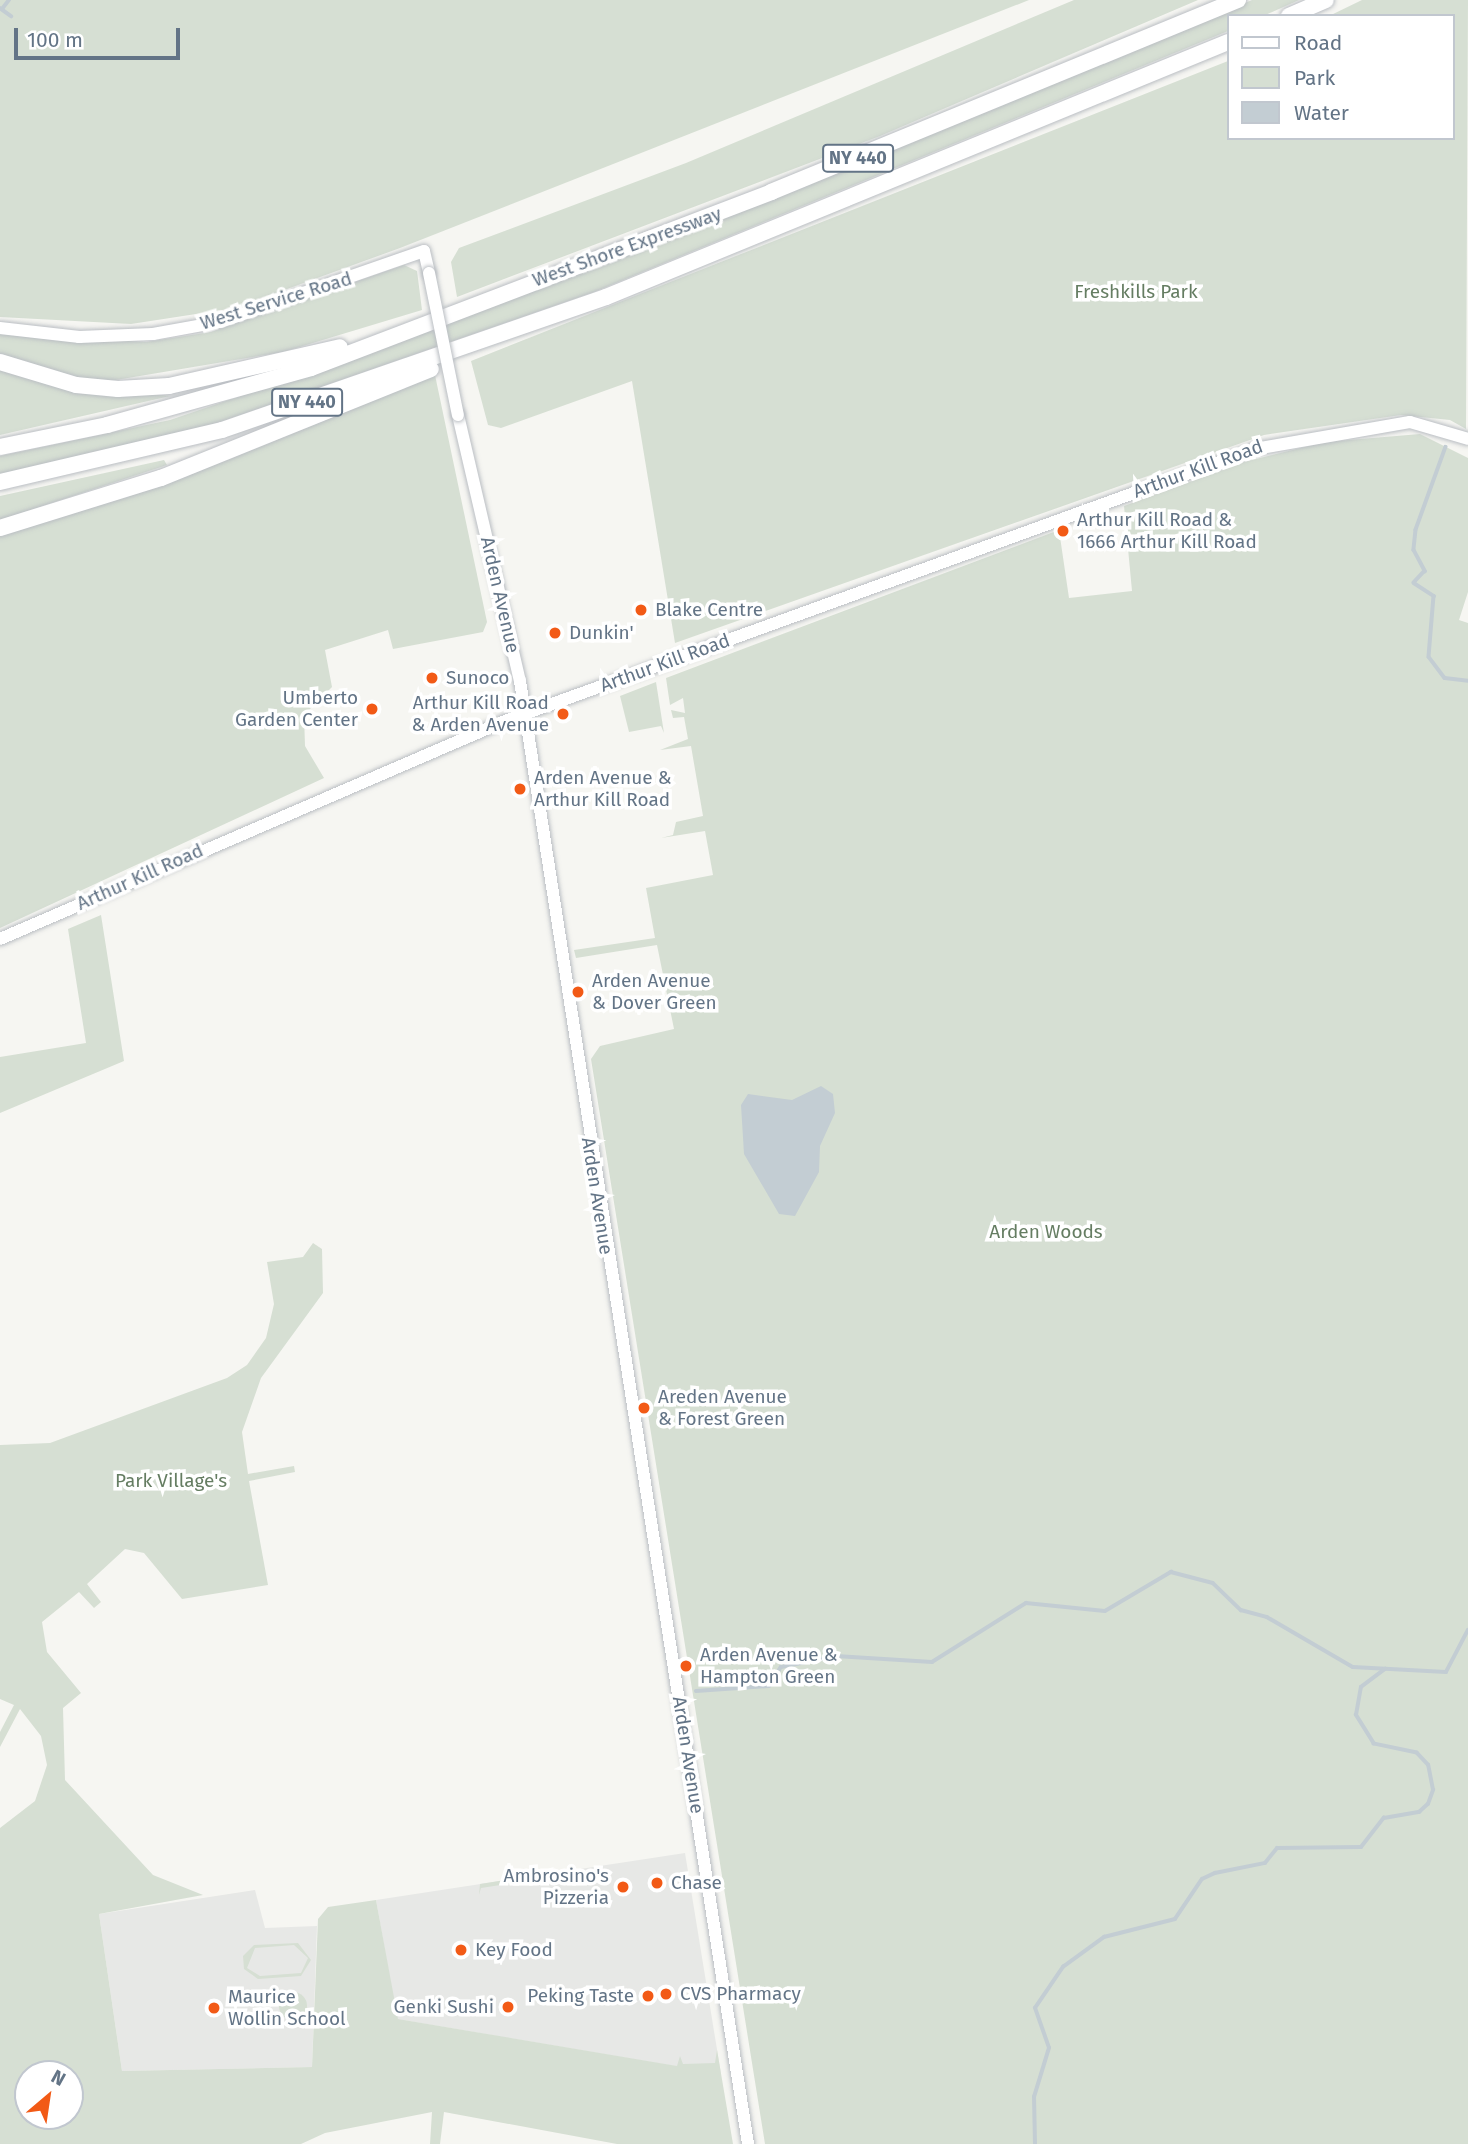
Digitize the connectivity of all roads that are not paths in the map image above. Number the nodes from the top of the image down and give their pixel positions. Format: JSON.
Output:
{"nodes":[{"id":1,"x":1238,"y":0,"type":"edge"},
{"id":2,"x":1326,"y":0,"type":"edge"},
{"id":3,"x":1294,"y":14,"type":"edge"},
{"id":4,"x":1226,"y":43,"type":"edge"},
{"id":5,"x":424,"y":251,"type":"joint"},
{"id":6,"x":606,"y":297,"type":"junction"},
{"id":7,"x":472,"y":304,"type":"junction"},
{"id":8,"x":0,"y":328,"type":"edge"},
{"id":9,"x":0,"y":362,"type":"edge"},
{"id":10,"x":1468,"y":439,"type":"edge"},
{"id":11,"x":0,"y":447,"type":"edge"},
{"id":12,"x":0,"y":482,"type":"edge"},
{"id":13,"x":0,"y":528,"type":"edge"},
{"id":14,"x":524,"y":714,"type":"junction"},
{"id":15,"x":0,"y":939,"type":"edge"},
{"id":16,"x":748,"y":2144,"type":"edge"}],
"edges":[{"from":1,"to":7,"type":"highway","name":"West Shore Expressway","number":"NY 440"},
{"from":2,"to":3,"type":"highway"},
{"from":4,"to":6,"type":"highway","name":"West Shore Expressway","number":"NY 440"},
{"from":5,"to":8,"type":"street","name":"West Service Road"},
{"from":5,"to":14,"type":"street","name":"Arden Avenue","bridge":true},
{"from":6,"to":12,"type":"highway","name":"West Shore Expressway","number":"NY 440"},
{"from":6,"to":13,"type":"highway"},
{"from":7,"to":9,"type":"highway"},
{"from":7,"to":11,"type":"highway","name":"West Shore Expressway","number":"NY 440"},
{"from":10,"to":14,"type":"street","name":"Arthur Kill Road"},
{"from":14,"to":15,"type":"street","name":"Arthur Kill Road"},
{"from":14,"to":16,"type":"street","name":"Arden Avenue"}]}
